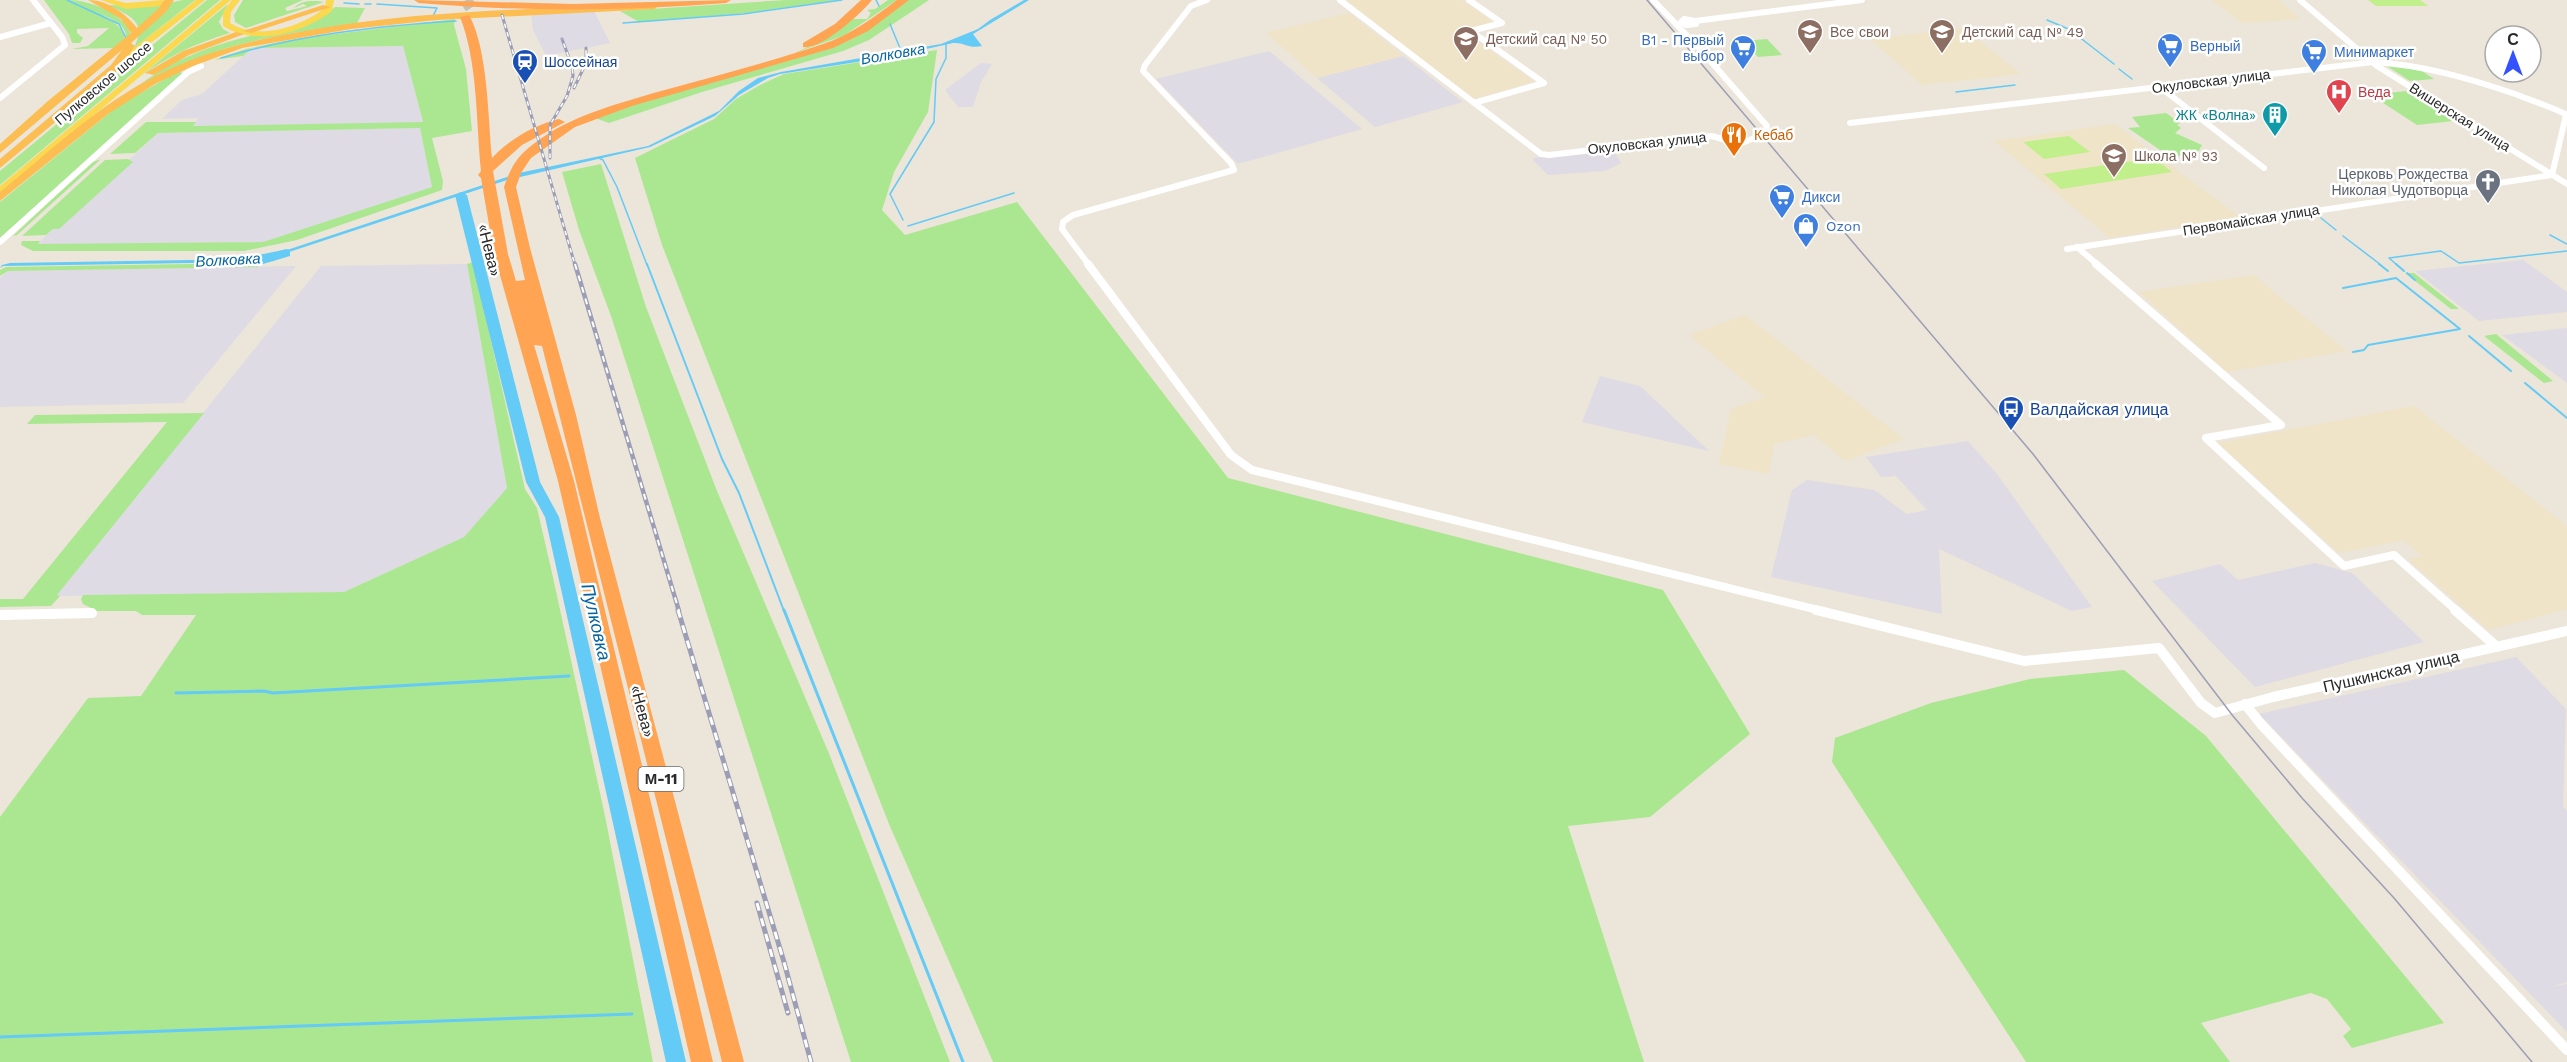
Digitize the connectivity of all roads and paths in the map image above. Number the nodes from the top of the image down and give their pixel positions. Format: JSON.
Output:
{"nodes":[{"id":1,"x":33,"y":0,"type":"edge"},
{"id":2,"x":93,"y":0,"type":"edge"},
{"id":3,"x":105,"y":0,"type":"edge"},
{"id":4,"x":201,"y":0,"type":"edge"},
{"id":5,"x":226,"y":0,"type":"edge"},
{"id":6,"x":236,"y":0,"type":"edge"},
{"id":7,"x":419,"y":0,"type":"edge"},
{"id":8,"x":726,"y":0,"type":"edge"},
{"id":9,"x":867,"y":0,"type":"edge"},
{"id":10,"x":904,"y":0,"type":"edge"},
{"id":11,"x":1207,"y":0,"type":"edge"},
{"id":12,"x":1340,"y":0,"type":"edge"},
{"id":13,"x":1469,"y":0,"type":"edge"},
{"id":14,"x":1653,"y":0,"type":"edge"},
{"id":15,"x":1862,"y":0,"type":"edge"},
{"id":16,"x":2300,"y":0,"type":"edge"},
{"id":17,"x":170,"y":1,"type":"edge"},
{"id":18,"x":332,"y":2,"type":"edge"},
{"id":19,"x":616,"y":7,"type":"junction"},
{"id":20,"x":468,"y":13,"type":"tunnel mouth"},
{"id":21,"x":51,"y":23,"type":"junction"},
{"id":22,"x":1679,"y":23,"type":"junction"},
{"id":23,"x":0,"y":37,"type":"edge"},
{"id":24,"x":2373,"y":62,"type":"junction"},
{"id":25,"x":201,"y":66,"type":"dead end"},
{"id":26,"x":115,"y":68,"type":"junction"},
{"id":27,"x":2160,"y":87,"type":"junction"},
{"id":28,"x":0,"y":98,"type":"edge"},
{"id":29,"x":1474,"y":102,"type":"junction"},
{"id":30,"x":106,"y":111,"type":"junction"},
{"id":31,"x":588,"y":115,"type":"junction"},
{"id":32,"x":2566,"y":115,"type":"edge"},
{"id":33,"x":1850,"y":123,"type":"dead end"},
{"id":34,"x":0,"y":150,"type":"edge"},
{"id":35,"x":0,"y":165,"type":"edge"},
{"id":36,"x":2264,"y":168,"type":"dead end"},
{"id":37,"x":2552,"y":175,"type":"junction"},
{"id":38,"x":2567,"y":184,"type":"edge"},
{"id":39,"x":0,"y":191,"type":"edge"},
{"id":40,"x":0,"y":198,"type":"edge"},
{"id":41,"x":498,"y":212,"type":"junction"},
{"id":42,"x":0,"y":242,"type":"edge"},
{"id":43,"x":2077,"y":247,"type":"junction"},
{"id":44,"x":2067,"y":249,"type":"dead end"},
{"id":45,"x":92,"y":613,"type":"dead end"},
{"id":46,"x":0,"y":615,"type":"edge"},
{"id":47,"x":2567,"y":631,"type":"edge"},
{"id":48,"x":2497,"y":647,"type":"junction"},
{"id":49,"x":2246,"y":704,"type":"junction"},
{"id":50,"x":2567,"y":1050,"type":"edge"},
{"id":51,"x":702,"y":1062,"type":"edge"},
{"id":52,"x":733,"y":1062,"type":"edge"}],
"edges":[{"from":1,"to":21,"type":"street"},
{"from":2,"to":26,"type":"highway"},
{"from":3,"to":17,"type":"main road"},
{"from":4,"to":26,"type":"main road","name":"Пулковское шоссе"},
{"from":5,"to":39,"type":"main road","name":"Пулковское шоссе"},
{"from":6,"to":18,"type":"main road"},
{"from":7,"to":19,"type":"highway"},
{"from":8,"to":19,"type":"highway"},
{"from":9,"to":31,"type":"highway"},
{"from":10,"to":31,"type":"highway"},
{"from":11,"to":49,"type":"street","name":"Пушкинская улица"},
{"from":12,"to":29,"type":"street"},
{"from":13,"to":29,"type":"street"},
{"from":14,"to":22,"type":"street"},
{"from":15,"to":22,"type":"street"},
{"from":16,"to":24,"type":"street","name":"Вишерская улица"},
{"from":17,"to":34,"type":"highway"},
{"from":18,"to":30,"type":"highway"},
{"from":19,"to":30,"type":"highway"},
{"from":20,"to":41,"type":"highway"},
{"from":21,"to":23,"type":"street"},
{"from":21,"to":28,"type":"street"},
{"from":22,"to":29,"type":"street","name":"Окуловская улица"},
{"from":24,"to":27,"type":"street","name":"Окуловская улица"},
{"from":24,"to":32,"type":"street","name":"Окуловская улица"},
{"from":24,"to":37,"type":"street","name":"Вишерская улица"},
{"from":25,"to":42,"type":"street"},
{"from":26,"to":35,"type":"highway","name":"Пулковское шоссе"},
{"from":27,"to":33,"type":"street","name":"Окуловская улица"},
{"from":27,"to":36,"type":"street"},
{"from":30,"to":40,"type":"highway"},
{"from":31,"to":41,"type":"highway"},
{"from":31,"to":41,"type":"highway"},
{"from":32,"to":37,"type":"street"},
{"from":37,"to":38,"type":"street","name":"Вишерская улица"},
{"from":37,"to":43,"type":"street","name":"Первомайская улица"},
{"from":41,"to":51,"type":"highway","name":"«Нева»","number":"М-11"},
{"from":41,"to":52,"type":"highway","name":"«Нева»","number":"М-11"},
{"from":43,"to":44,"type":"street","name":"Первомайская улица"},
{"from":43,"to":48,"type":"street"},
{"from":45,"to":46,"type":"street"},
{"from":47,"to":48,"type":"street","name":"Пушкинская улица"},
{"from":48,"to":49,"type":"street","name":"Пушкинская улица"},
{"from":49,"to":50,"type":"street"}]}
